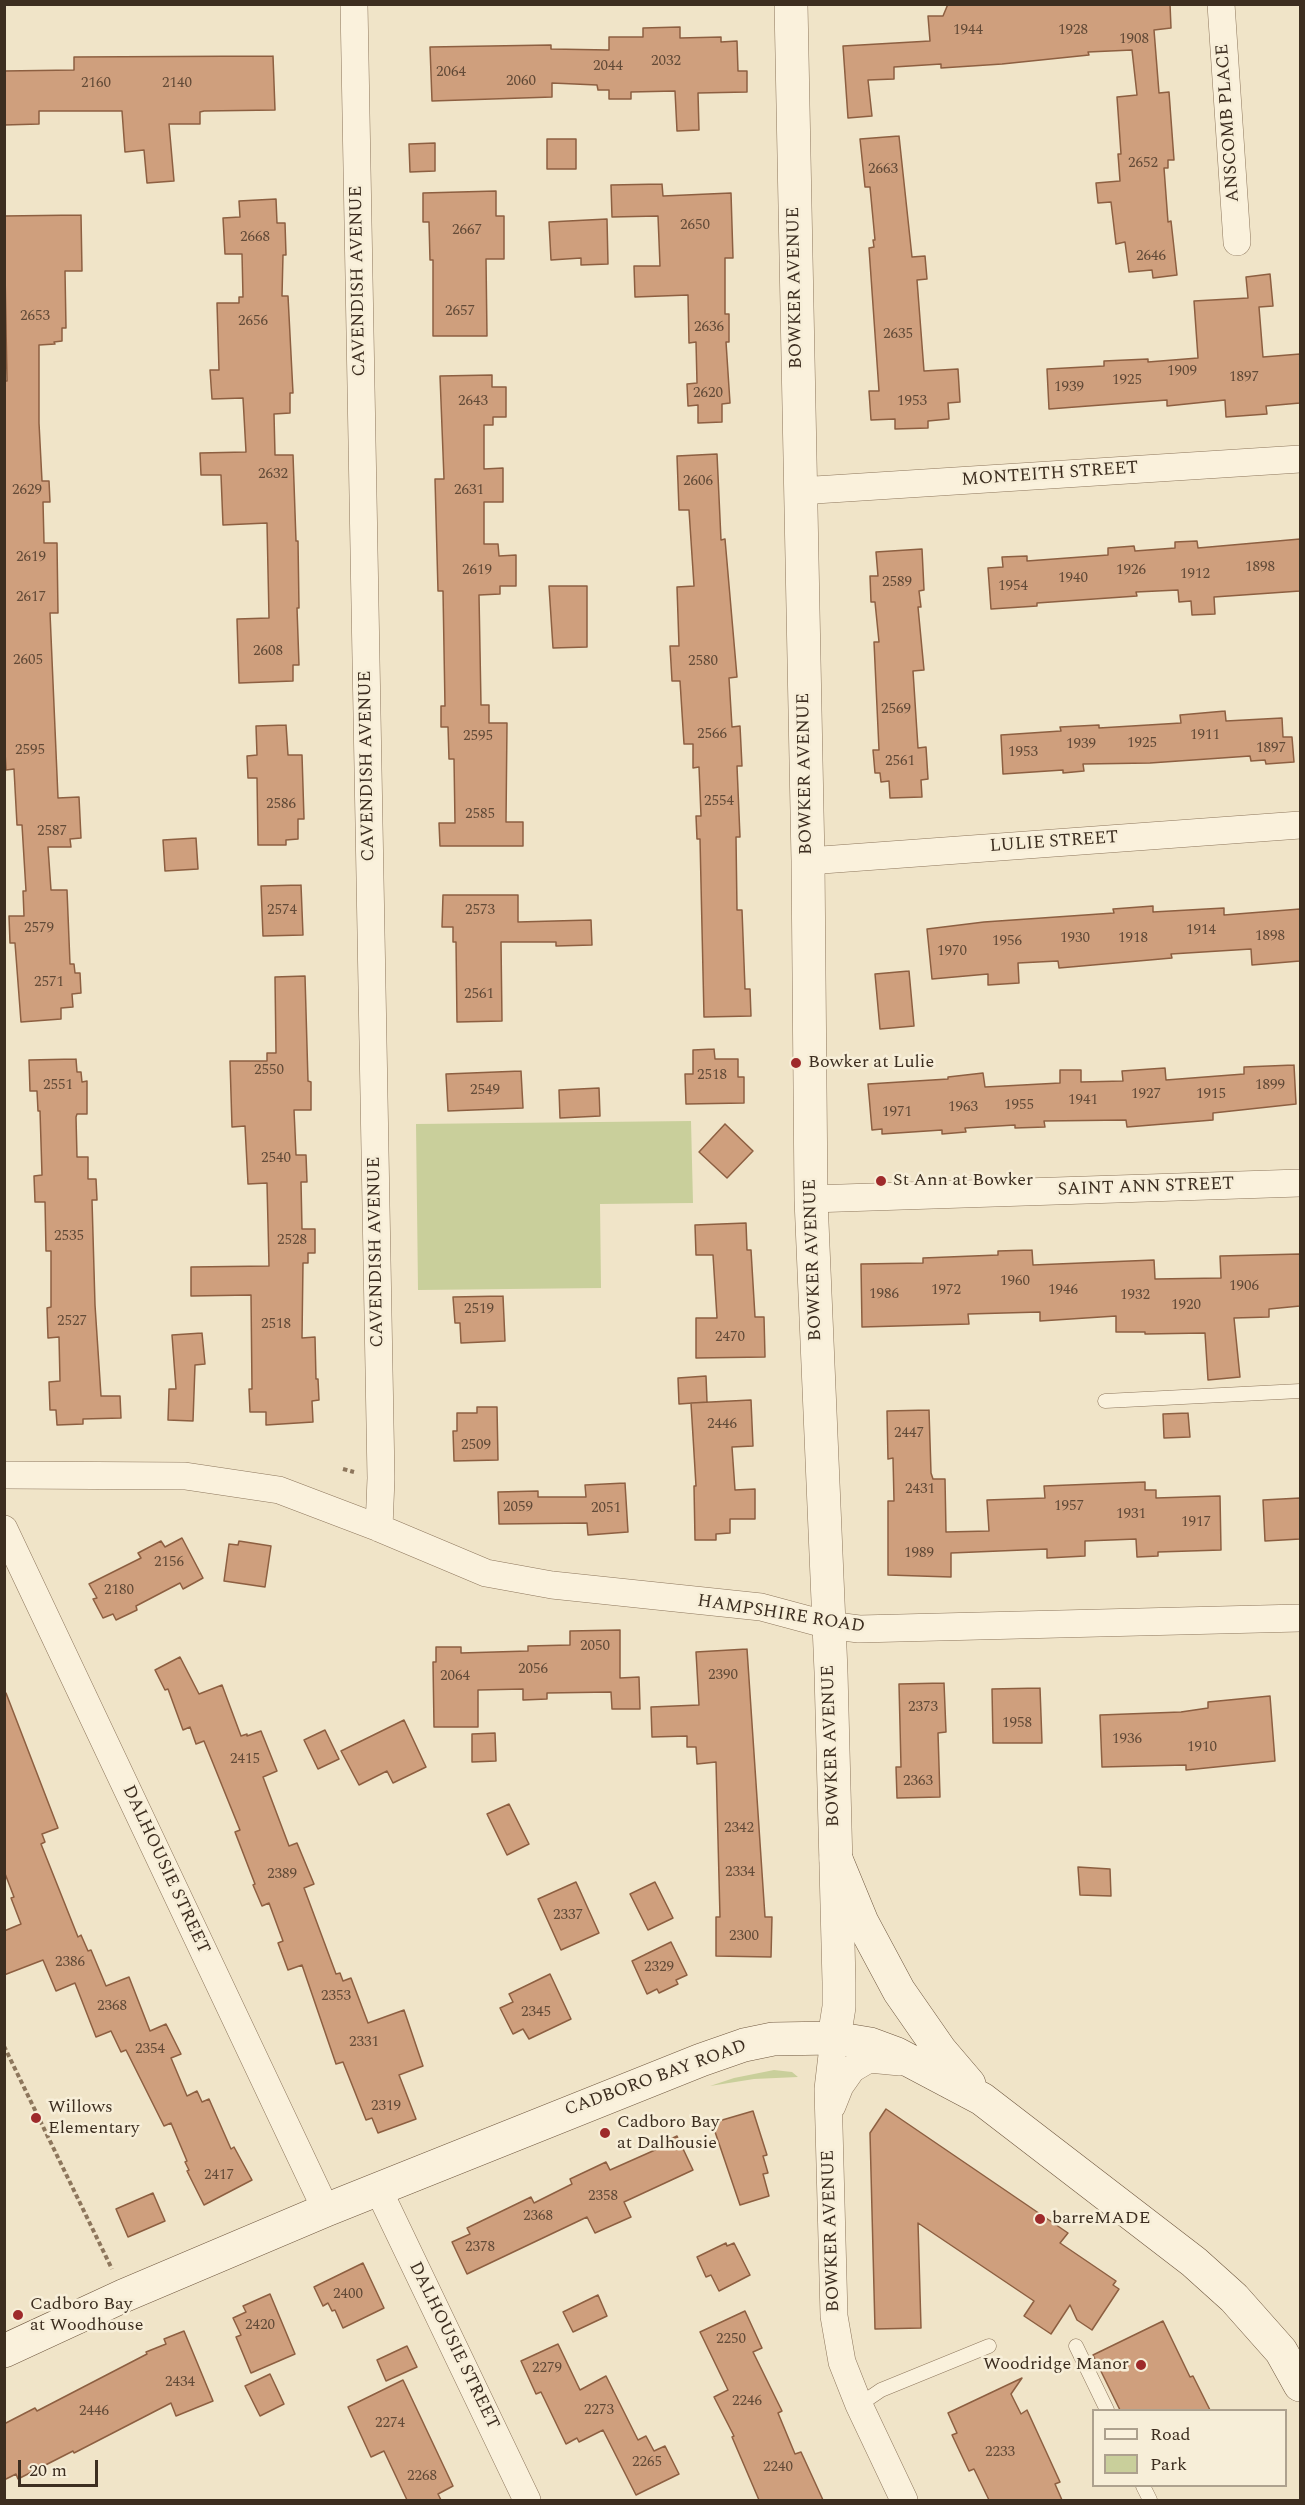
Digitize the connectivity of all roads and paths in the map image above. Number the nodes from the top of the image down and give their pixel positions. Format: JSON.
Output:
{"nodes":[{"id":1,"x":354,"y":4,"type":"edge"},
{"id":2,"x":791,"y":4,"type":"edge"},
{"id":3,"x":1221,"y":4,"type":"edge"},
{"id":4,"x":1237,"y":242,"type":"dead end"},
{"id":5,"x":1300,"y":459,"type":"edge"},
{"id":6,"x":799,"y":491,"type":"junction"},
{"id":7,"x":1300,"y":825,"type":"edge"},
{"id":8,"x":808,"y":861,"type":"junction"},
{"id":9,"x":1300,"y":1183,"type":"edge"},
{"id":10,"x":811,"y":1199,"type":"junction"},
{"id":11,"x":1300,"y":1391,"type":"edge"},
{"id":12,"x":1105,"y":1401,"type":"dead end"},
{"id":13,"x":4,"y":1475,"type":"edge"},
{"id":14,"x":379,"y":1528,"type":"junction"},
{"id":15,"x":4,"y":1529,"type":"edge"},
{"id":16,"x":1300,"y":1618,"type":"edge"},
{"id":17,"x":828,"y":1625,"type":"junction"},
{"id":18,"x":836,"y":1859,"type":"junction"},
{"id":19,"x":834,"y":2038,"type":"junction"},
{"id":20,"x":4,"y":2046,"type":"edge"},
{"id":21,"x":922,"y":2067,"type":"junction"},
{"id":22,"x":982,"y":2099,"type":"junction"},
{"id":23,"x":829,"y":2115,"type":"junction"},
{"id":24,"x":379,"y":2191,"type":"junction"},
{"id":25,"x":326,"y":2210,"type":"junction"},
{"id":26,"x":123,"y":2296,"type":"junction"},
{"id":27,"x":989,"y":2346,"type":"dead end"},
{"id":28,"x":1076,"y":2346,"type":"dead end"},
{"id":29,"x":4,"y":2351,"type":"edge"},
{"id":30,"x":1300,"y":2383,"type":"edge"},
{"id":31,"x":859,"y":2405,"type":"junction"},
{"id":32,"x":1107,"y":2409,"type":"edge"},
{"id":33,"x":527,"y":2500,"type":"edge"},
{"id":34,"x":904,"y":2500,"type":"edge"}],
"edges":[{"from":1,"to":14,"type":"street","name":"CAVENDISH AVENUE"},
{"from":2,"to":6,"type":"street","name":"BOWKER AVENUE"},
{"from":3,"to":4,"type":"street","name":"ANSCOMB PLACE"},
{"from":5,"to":6,"type":"street","name":"MONTEITH STREET"},
{"from":6,"to":8,"type":"street","name":"BOWKER AVENUE"},
{"from":7,"to":8,"type":"street","name":"LULIE STREET"},
{"from":8,"to":10,"type":"street","name":"BOWKER AVENUE"},
{"from":9,"to":10,"type":"street","name":"SAINT ANN STREET"},
{"from":10,"to":17,"type":"street","name":"BOWKER AVENUE"},
{"from":11,"to":12,"type":"lane"},
{"from":13,"to":14,"type":"street","name":"HAMPSHIRE ROAD"},
{"from":14,"to":17,"type":"street","name":"HAMPSHIRE ROAD"},
{"from":15,"to":25,"type":"street","name":"DALHOUSIE STREET"},
{"from":16,"to":17,"type":"street","name":"HAMPSHIRE ROAD"},
{"from":17,"to":18,"type":"street","name":"BOWKER AVENUE"},
{"from":18,"to":19,"type":"street","name":"BOWKER AVENUE"},
{"from":18,"to":22,"type":"street"},
{"from":19,"to":21,"type":"street","name":"CADBORO BAY ROAD"},
{"from":19,"to":23,"type":"street","name":"BOWKER AVENUE"},
{"from":19,"to":24,"type":"street","name":"CADBORO BAY ROAD"},
{"from":20,"to":26,"type":"path"},
{"from":21,"to":22,"type":"street","name":"CADBORO BAY ROAD"},
{"from":21,"to":23,"type":"street"},
{"from":22,"to":30,"type":"street","name":"CADBORO BAY ROAD"},
{"from":23,"to":31,"type":"street","name":"BOWKER AVENUE"},
{"from":24,"to":25,"type":"street","name":"CADBORO BAY ROAD"},
{"from":24,"to":33,"type":"street","name":"DALHOUSIE STREET"},
{"from":25,"to":26,"type":"street","name":"CADBORO BAY ROAD"},
{"from":26,"to":29,"type":"street","name":"CADBORO BAY ROAD"},
{"from":27,"to":31,"type":"lane"},
{"from":28,"to":32,"type":"lane"},
{"from":31,"to":34,"type":"street","name":"BOWKER AVENUE"}]}
